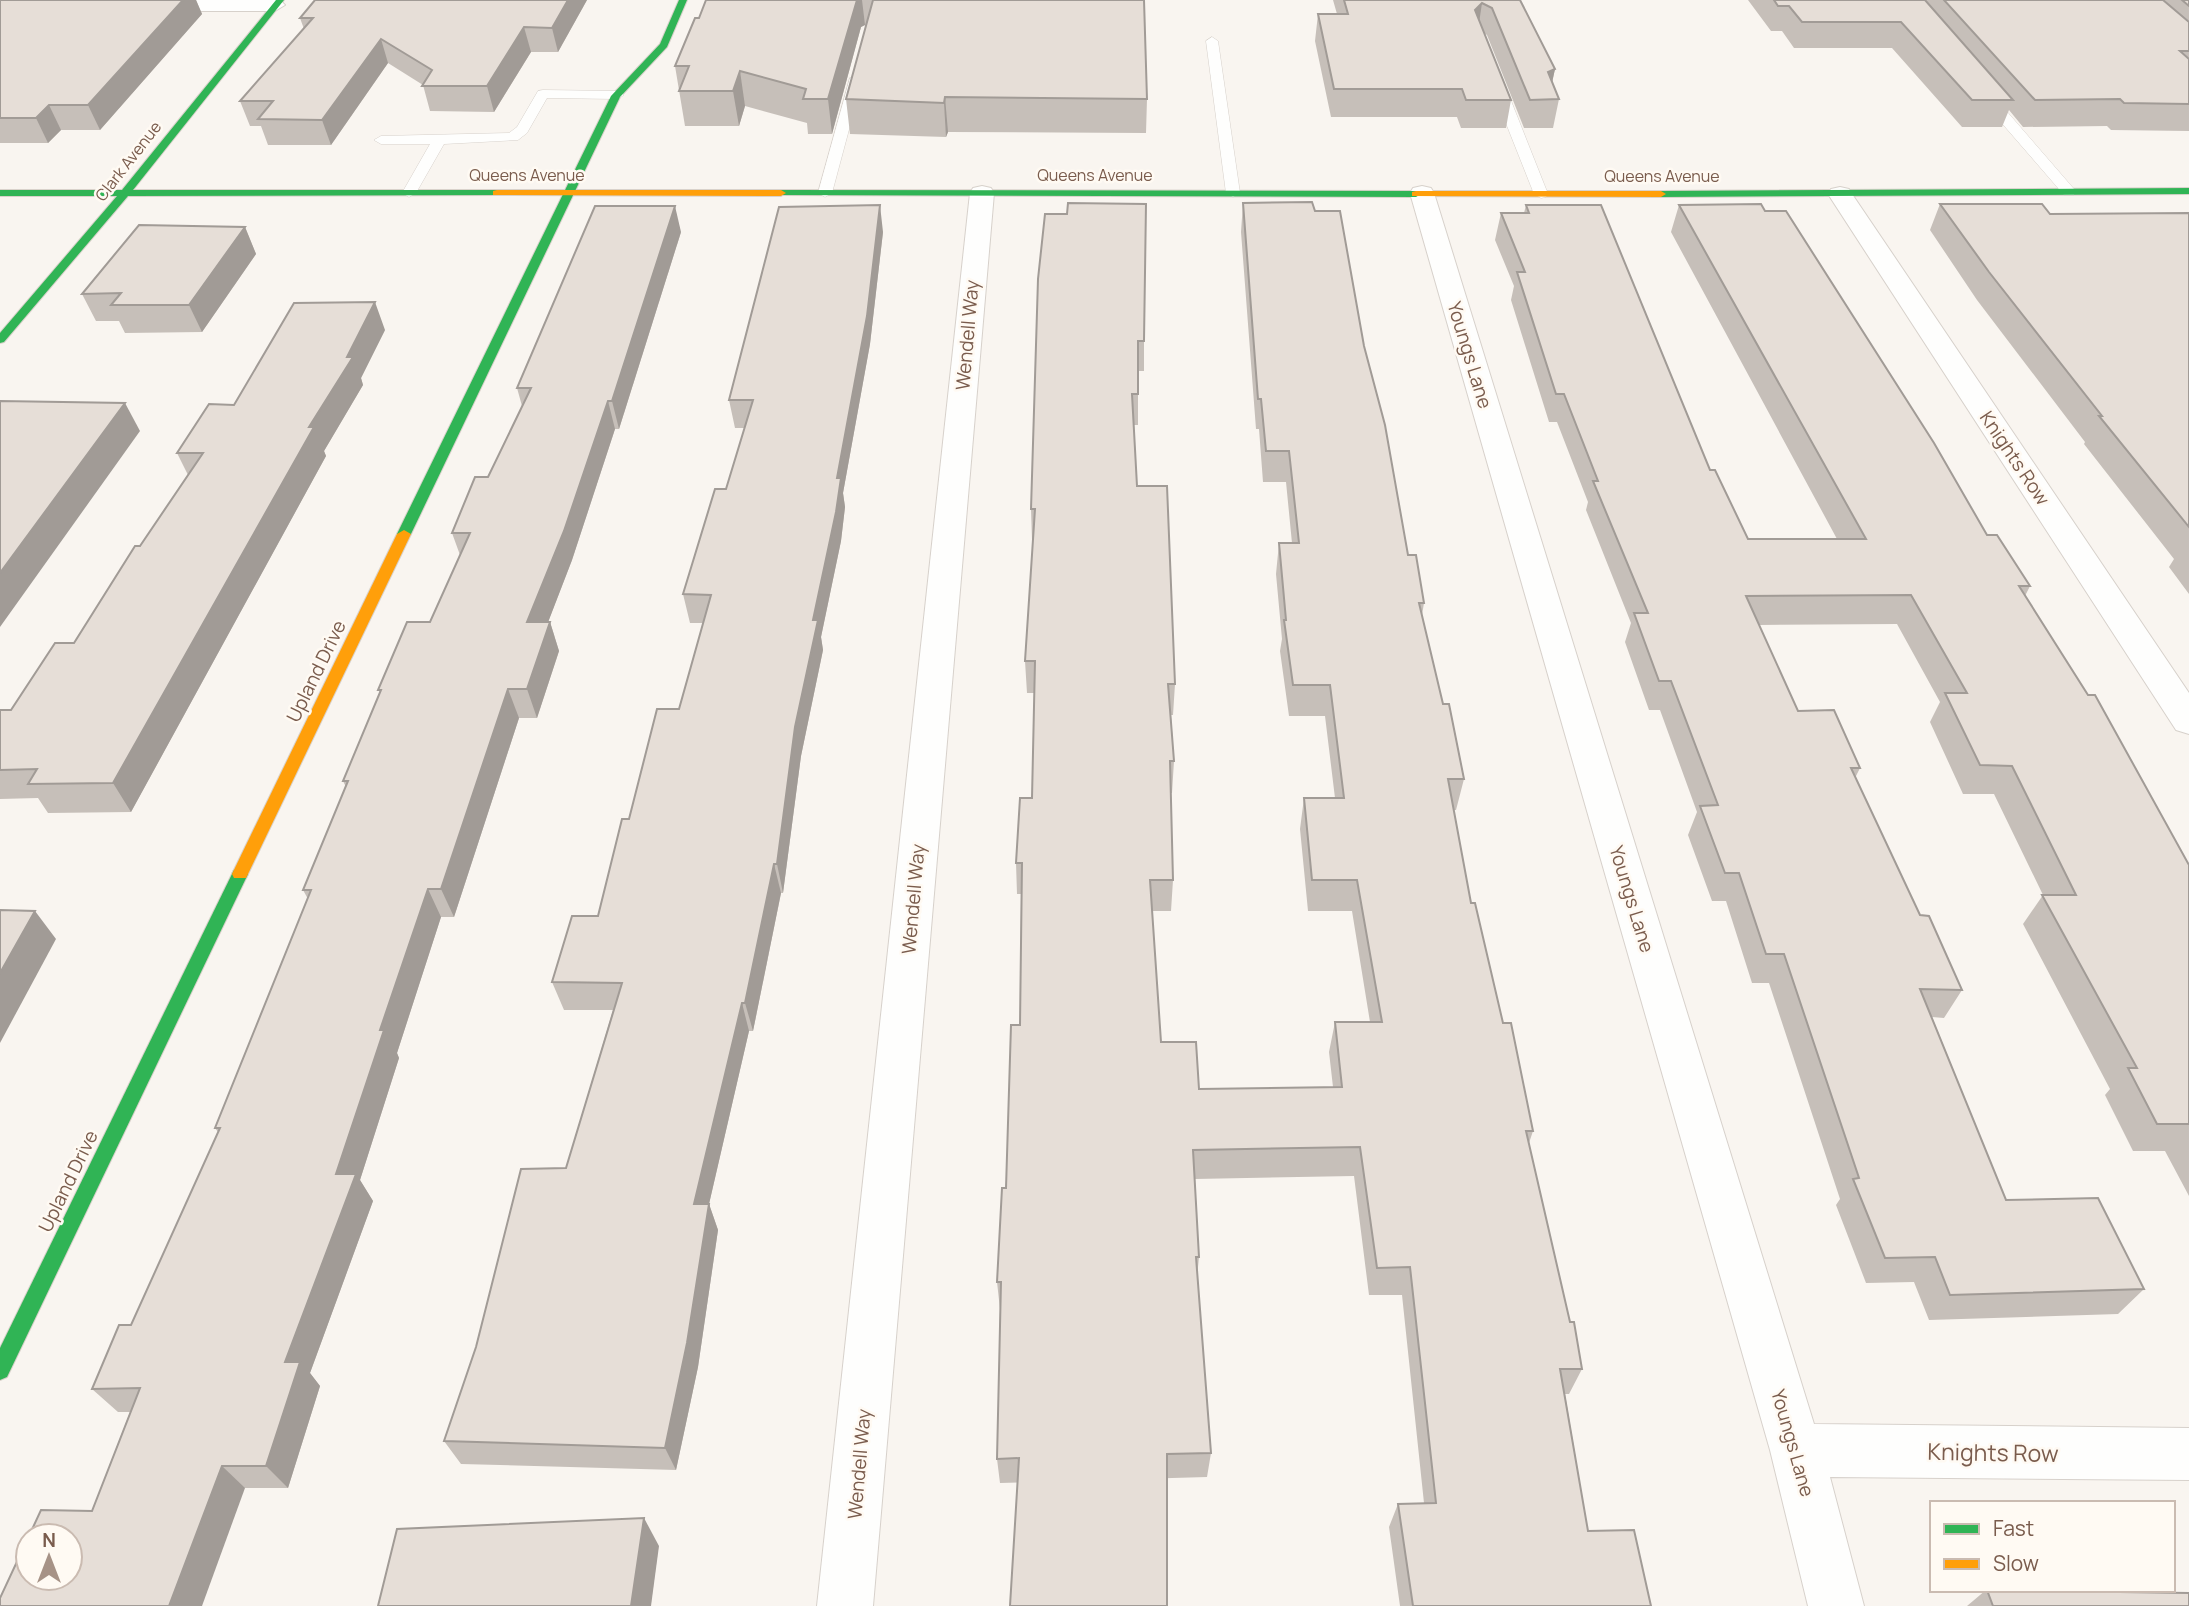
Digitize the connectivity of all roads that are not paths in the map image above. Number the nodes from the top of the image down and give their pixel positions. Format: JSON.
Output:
{"nodes":[{"id":1,"x":683,"y":0,"type":"edge"},
{"id":2,"x":278,"y":2,"type":"edge"},
{"id":3,"x":126,"y":5,"type":"edge"},
{"id":4,"x":1212,"y":41,"type":"dead end"},
{"id":5,"x":857,"y":72,"type":"edge"},
{"id":6,"x":1493,"y":72,"type":"edge"},
{"id":7,"x":1973,"y":81,"type":"edge"},
{"id":8,"x":617,"y":95,"type":"junction"},
{"id":9,"x":381,"y":140,"type":"dead end"},
{"id":10,"x":439,"y":140,"type":"junction"},
{"id":11,"x":2189,"y":191,"type":"edge"},
{"id":12,"x":0,"y":192,"type":"edge"},
{"id":13,"x":571,"y":192,"type":"junction"},
{"id":14,"x":825,"y":192,"type":"junction"},
{"id":15,"x":982,"y":192,"type":"junction"},
{"id":16,"x":2069,"y":192,"type":"junction"},
{"id":17,"x":125,"y":193,"type":"junction"},
{"id":18,"x":409,"y":193,"type":"junction"},
{"id":19,"x":1233,"y":193,"type":"junction"},
{"id":20,"x":1422,"y":193,"type":"junction"},
{"id":21,"x":1541,"y":194,"type":"junction"},
{"id":22,"x":1840,"y":194,"type":"junction"},
{"id":23,"x":0,"y":340,"type":"edge"},
{"id":24,"x":2189,"y":721,"type":"edge"},
{"id":25,"x":0,"y":1370,"type":"edge"},
{"id":26,"x":1796,"y":1450,"type":"junction"},
{"id":27,"x":2189,"y":1454,"type":"edge"},
{"id":28,"x":845,"y":1606,"type":"edge"},
{"id":29,"x":1836,"y":1606,"type":"edge"}],
"edges":[{"from":1,"to":8,"type":"street","name":"Upland Drive"},
{"from":2,"to":3,"type":"street"},
{"from":2,"to":17,"type":"street","name":"Clark Avenue"},
{"from":4,"to":19,"type":"lane"},
{"from":5,"to":14,"type":"lane"},
{"from":6,"to":21,"type":"lane"},
{"from":7,"to":16,"type":"lane"},
{"from":8,"to":10,"type":"lane"},
{"from":8,"to":13,"type":"street","name":"Upland Drive"},
{"from":9,"to":10,"type":"lane"},
{"from":10,"to":18,"type":"lane"},
{"from":11,"to":16,"type":"street","name":"Queens Avenue"},
{"from":12,"to":17,"type":"street","name":"Queens Avenue"},
{"from":13,"to":14,"type":"street","name":"Queens Avenue"},
{"from":13,"to":18,"type":"street","name":"Queens Avenue"},
{"from":13,"to":25,"type":"street","name":"Upland Drive"},
{"from":14,"to":15,"type":"street","name":"Queens Avenue"},
{"from":15,"to":19,"type":"street","name":"Queens Avenue"},
{"from":15,"to":28,"type":"street","name":"Wendell Way"},
{"from":16,"to":22,"type":"street","name":"Queens Avenue"},
{"from":17,"to":18,"type":"street","name":"Queens Avenue"},
{"from":17,"to":23,"type":"street","name":"Clark Avenue"},
{"from":19,"to":20,"type":"street","name":"Queens Avenue"},
{"from":20,"to":21,"type":"street","name":"Queens Avenue"},
{"from":20,"to":26,"type":"street","name":"Youngs Lane"},
{"from":21,"to":22,"type":"street","name":"Queens Avenue"},
{"from":22,"to":24,"type":"street","name":"Knights Row"},
{"from":26,"to":27,"type":"street","name":"Knights Row"},
{"from":26,"to":29,"type":"street","name":"Youngs Lane"}]}
